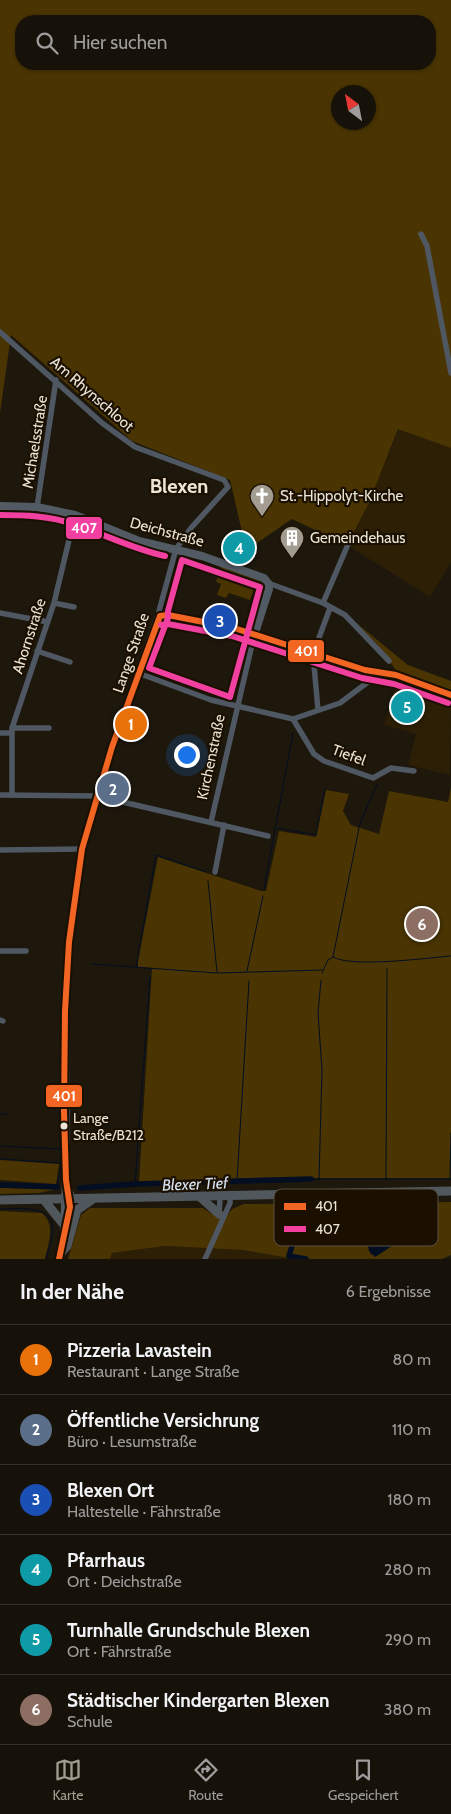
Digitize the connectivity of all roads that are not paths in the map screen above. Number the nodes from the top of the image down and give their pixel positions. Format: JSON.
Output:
{"nodes":[{"id":1,"x":422,"y":234,"type":"dead end"},
{"id":2,"x":0,"y":332,"type":"edge"},
{"id":3,"x":451,"y":373,"type":"edge"},
{"id":4,"x":56,"y":380,"type":"junction"},
{"id":5,"x":0,"y":506,"type":"edge"},
{"id":6,"x":37,"y":507,"type":"junction"},
{"id":7,"x":75,"y":516,"type":"junction"},
{"id":8,"x":349,"y":542,"type":"dead end"},
{"id":9,"x":176,"y":549,"type":"junction"},
{"id":10,"x":268,"y":583,"type":"junction"},
{"id":11,"x":54,"y":603,"type":"junction"},
{"id":12,"x":323,"y":603,"type":"junction"},
{"id":13,"x":74,"y":607,"type":"dead end"},
{"id":14,"x":330,"y":608,"type":"junction"},
{"id":15,"x":0,"y":612,"type":"edge"},
{"id":16,"x":160,"y":616,"type":"junction"},
{"id":17,"x":48,"y":622,"type":"junction"},
{"id":18,"x":254,"y":636,"type":"junction"},
{"id":19,"x":37,"y":651,"type":"junction"},
{"id":20,"x":313,"y":654,"type":"junction"},
{"id":21,"x":389,"y":661,"type":"dead end"},
{"id":22,"x":70,"y":662,"type":"dead end"},
{"id":23,"x":138,"y":673,"type":"junction"},
{"id":24,"x":380,"y":673,"type":"junction"},
{"id":25,"x":451,"y":695,"type":"edge"},
{"id":26,"x":236,"y":708,"type":"junction"},
{"id":27,"x":318,"y":710,"type":"junction"},
{"id":28,"x":293,"y":719,"type":"junction"},
{"id":29,"x":49,"y":728,"type":"dead end"},
{"id":30,"x":12,"y":730,"type":"junction"},
{"id":31,"x":0,"y":733,"type":"edge"},
{"id":32,"x":414,"y":771,"type":"dead end"},
{"id":33,"x":0,"y":795,"type":"edge"},
{"id":34,"x":12,"y":795,"type":"junction"},
{"id":35,"x":97,"y":796,"type":"junction"},
{"id":36,"x":211,"y":822,"type":"junction"},
{"id":37,"x":224,"y":825,"type":"junction"},
{"id":38,"x":268,"y":836,"type":"dead end"},
{"id":39,"x":82,"y":849,"type":"junction"},
{"id":40,"x":0,"y":850,"type":"edge"},
{"id":41,"x":215,"y":872,"type":"dead end"},
{"id":42,"x":0,"y":951,"type":"edge"},
{"id":43,"x":26,"y":951,"type":"dead end"},
{"id":44,"x":438,"y":1191,"type":"edge"},
{"id":45,"x":451,"y":1191,"type":"edge"},
{"id":46,"x":274,"y":1196,"type":"edge"},
{"id":47,"x":200,"y":1197,"type":"junction"},
{"id":48,"x":225,"y":1197,"type":"junction"},
{"id":49,"x":67,"y":1199,"type":"junction"},
{"id":50,"x":93,"y":1199,"type":"junction"},
{"id":51,"x":0,"y":1200,"type":"edge"},
{"id":52,"x":44,"y":1200,"type":"junction"},
{"id":53,"x":219,"y":1214,"type":"junction"},
{"id":54,"x":219,"y":1226,"type":"junction"},
{"id":55,"x":64,"y":1227,"type":"junction"},
{"id":56,"x":59,"y":1256,"type":"edge"},
{"id":57,"x":205,"y":1259,"type":"edge"}],
"edges":[{"from":1,"to":3,"type":"street"},
{"from":2,"to":4,"type":"street","name":"Am Rhynschloot"},
{"from":4,"to":6,"type":"street","name":"Michaelsstraße"},
{"from":4,"to":9,"type":"street","name":"Am Rhynschloot"},
{"from":5,"to":6,"type":"street","name":"Deichstraße"},
{"from":6,"to":7,"type":"street","name":"Deichstraße"},
{"from":7,"to":9,"type":"street","name":"Deichstraße"},
{"from":7,"to":11,"type":"street","name":"Ahornstraße"},
{"from":8,"to":12,"type":"street"},
{"from":9,"to":10,"type":"street","name":"Deichstraße"},
{"from":9,"to":16,"type":"street","name":"Lange Straße"},
{"from":10,"to":12,"type":"street","name":"Deichstraße"},
{"from":10,"to":18,"type":"street","name":"Kirchenstraße"},
{"from":11,"to":13,"type":"street"},
{"from":11,"to":17,"type":"street","name":"Ahornstraße"},
{"from":12,"to":14,"type":"street","name":"Deichstraße"},
{"from":14,"to":20,"type":"street"},
{"from":14,"to":21,"type":"street","name":"Deichstraße"},
{"from":15,"to":17,"type":"street"},
{"from":16,"to":18,"type":"street"},
{"from":16,"to":23,"type":"street","name":"Lange Straße"},
{"from":17,"to":19,"type":"street","name":"Ahornstraße"},
{"from":18,"to":20,"type":"street"},
{"from":18,"to":26,"type":"street","name":"Kirchenstraße"},
{"from":19,"to":22,"type":"street"},
{"from":19,"to":30,"type":"street","name":"Ahornstraße"},
{"from":20,"to":24,"type":"street"},
{"from":20,"to":27,"type":"street"},
{"from":23,"to":26,"type":"street"},
{"from":23,"to":35,"type":"street","name":"Lange Straße"},
{"from":24,"to":25,"type":"street"},
{"from":24,"to":27,"type":"street"},
{"from":26,"to":28,"type":"street"},
{"from":26,"to":36,"type":"street","name":"Kirchenstraße"},
{"from":27,"to":28,"type":"street"},
{"from":28,"to":32,"type":"street","name":"Tiefel"},
{"from":29,"to":30,"type":"street"},
{"from":30,"to":31,"type":"street"},
{"from":30,"to":34,"type":"street","name":"Ahornstraße"},
{"from":33,"to":34,"type":"street"},
{"from":34,"to":35,"type":"street"},
{"from":35,"to":36,"type":"street"},
{"from":35,"to":39,"type":"street","name":"Lange Straße"},
{"from":36,"to":37,"type":"street"},
{"from":37,"to":38,"type":"street"},
{"from":37,"to":41,"type":"street"},
{"from":39,"to":40,"type":"street"},
{"from":39,"to":49,"type":"street","name":"Lange Straße"},
{"from":42,"to":43,"type":"street"},
{"from":44,"to":45,"type":"main road"},
{"from":46,"to":48,"type":"main road"},
{"from":47,"to":48,"type":"main road"},
{"from":47,"to":50,"type":"main road"},
{"from":47,"to":53,"type":"main road"},
{"from":48,"to":53,"type":"street"},
{"from":48,"to":54,"type":"street"},
{"from":49,"to":50,"type":"main road"},
{"from":49,"to":52,"type":"main road"},
{"from":49,"to":55,"type":"street","name":"Lange Straße"},
{"from":50,"to":56,"type":"main road"},
{"from":51,"to":52,"type":"main road"},
{"from":52,"to":55,"type":"main road"},
{"from":53,"to":54,"type":"street"},
{"from":54,"to":57,"type":"street"},
{"from":55,"to":56,"type":"street","name":"Lange Straße"}]}
